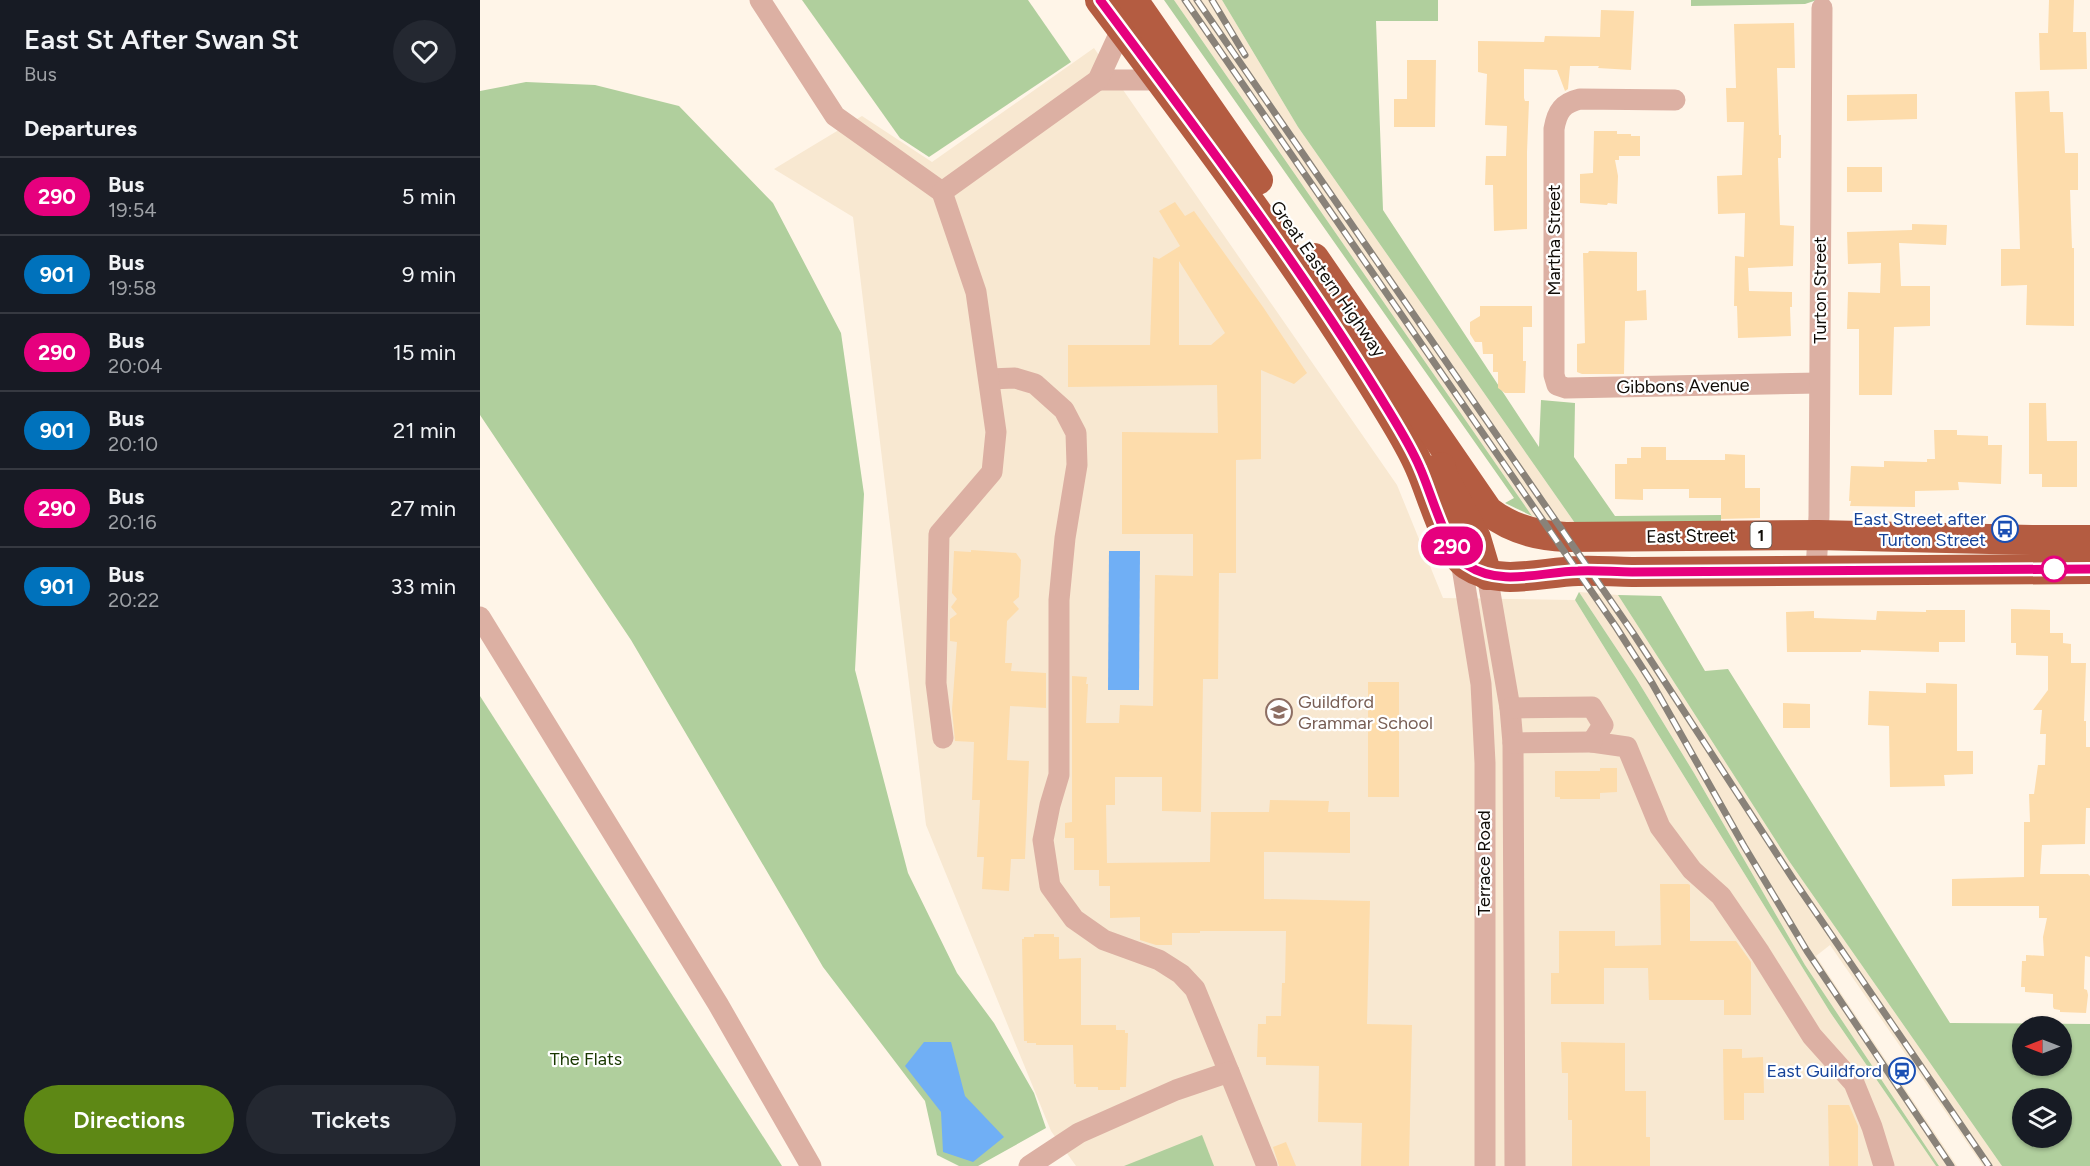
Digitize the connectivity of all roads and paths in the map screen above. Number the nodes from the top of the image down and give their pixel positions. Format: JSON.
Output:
{"nodes":[{"id":1,"x":760,"y":0,"type":"edge"},
{"id":2,"x":1100,"y":0,"type":"edge"},
{"id":3,"x":1133,"y":0,"type":"edge"},
{"id":4,"x":1822,"y":9,"type":"dead end"},
{"id":5,"x":1122,"y":28,"type":"junction"},
{"id":6,"x":1098,"y":80,"type":"junction"},
{"id":7,"x":1159,"y":80,"type":"junction"},
{"id":8,"x":1675,"y":100,"type":"dead end"},
{"id":9,"x":942,"y":192,"type":"junction"},
{"id":10,"x":1554,"y":375,"type":"joint"},
{"id":11,"x":989,"y":379,"type":"junction"},
{"id":12,"x":1820,"y":383,"type":"junction"},
{"id":13,"x":1440,"y":443,"type":"junction"},
{"id":14,"x":1818,"y":535,"type":"junction"},
{"id":15,"x":2090,"y":540,"type":"edge"},
{"id":16,"x":1474,"y":568,"type":"junction"},
{"id":17,"x":2090,"y":569,"type":"edge"},
{"id":18,"x":1816,"y":571,"type":"junction"},
{"id":19,"x":480,"y":617,"type":"edge"},
{"id":20,"x":1510,"y":708,"type":"junction"},
{"id":21,"x":943,"y":738,"type":"dead end"},
{"id":22,"x":1592,"y":742,"type":"junction"},
{"id":23,"x":1513,"y":743,"type":"junction"},
{"id":24,"x":1229,"y":1072,"type":"junction"},
{"id":25,"x":811,"y":1166,"type":"edge"},
{"id":26,"x":1029,"y":1166,"type":"edge"},
{"id":27,"x":1267,"y":1166,"type":"edge"},
{"id":28,"x":1485,"y":1166,"type":"edge"},
{"id":29,"x":1515,"y":1166,"type":"edge"},
{"id":30,"x":1884,"y":1166,"type":"edge"}],
"edges":[{"from":1,"to":9,"type":"street"},
{"from":2,"to":5,"type":"highway","name":"Great Eastern Highway"},
{"from":3,"to":13,"type":"highway","name":"Great Eastern Highway","number":"1"},
{"from":4,"to":12,"type":"street","name":"Turton Street"},
{"from":5,"to":6,"type":"street"},
{"from":5,"to":7,"type":"highway","name":"Great Eastern Highway"},
{"from":6,"to":7,"type":"street"},
{"from":6,"to":9,"type":"street"},
{"from":7,"to":16,"type":"highway","name":"Great Eastern Highway"},
{"from":8,"to":10,"type":"street","name":"Martha Street"},
{"from":9,"to":11,"type":"street"},
{"from":10,"to":12,"type":"street","name":"Gibbons Avenue"},
{"from":11,"to":21,"type":"street"},
{"from":11,"to":24,"type":"street"},
{"from":12,"to":14,"type":"street","name":"Turton Street"},
{"from":13,"to":14,"type":"highway","name":"East Street","number":"1"},
{"from":13,"to":16,"type":"highway"},
{"from":14,"to":15,"type":"highway","name":"East Street","number":"1"},
{"from":14,"to":18,"type":"street","name":"Turton Street"},
{"from":16,"to":18,"type":"highway","name":"East Street","number":"1"},
{"from":16,"to":20,"type":"street","name":"Terrace Road"},
{"from":16,"to":28,"type":"street","name":"Terrace Road"},
{"from":17,"to":18,"type":"highway","name":"East Street","number":"1"},
{"from":19,"to":25,"type":"street"},
{"from":20,"to":22,"type":"street"},
{"from":20,"to":23,"type":"street","name":"Terrace Road"},
{"from":22,"to":23,"type":"street"},
{"from":22,"to":30,"type":"street"},
{"from":23,"to":29,"type":"street","name":"Terrace Road"},
{"from":24,"to":26,"type":"street"},
{"from":24,"to":27,"type":"street"}]}
